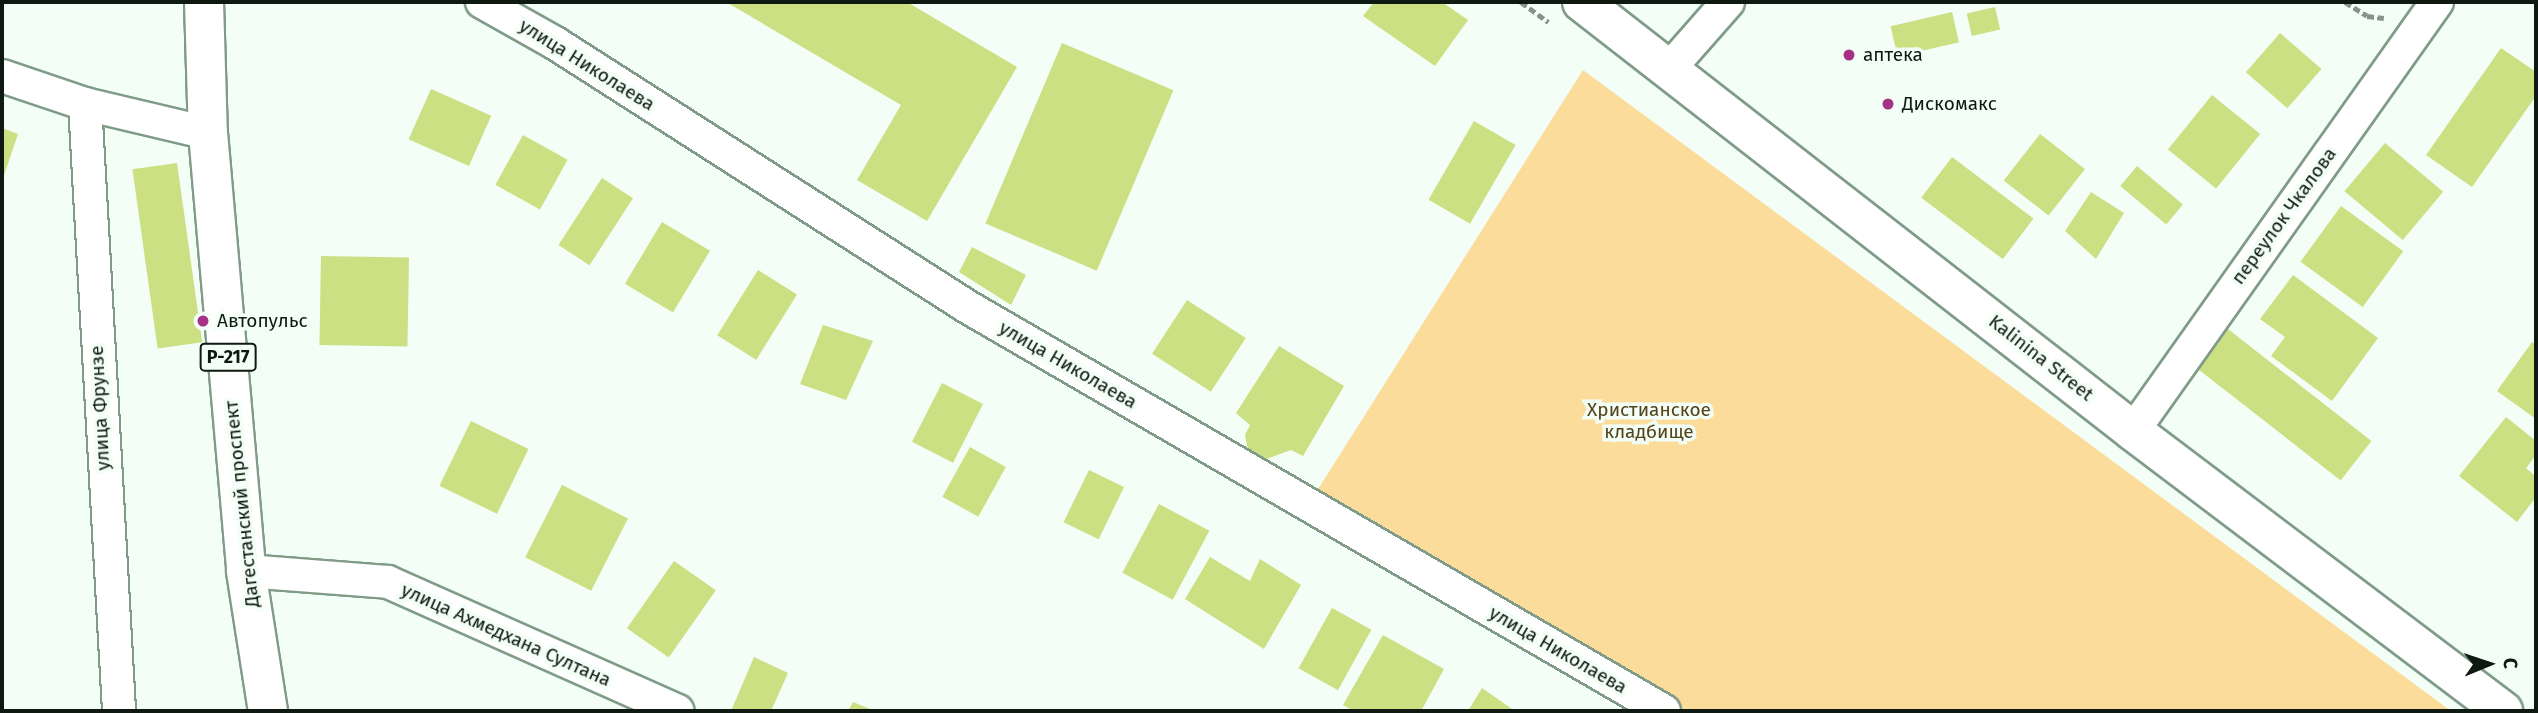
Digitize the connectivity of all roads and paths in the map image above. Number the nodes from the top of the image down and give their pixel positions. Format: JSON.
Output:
{"nodes":[{"id":1,"x":204,"y":2,"type":"edge"},
{"id":2,"x":482,"y":2,"type":"edge"},
{"id":3,"x":1582,"y":2,"type":"edge"},
{"id":4,"x":1728,"y":2,"type":"edge"},
{"id":5,"x":2437,"y":2,"type":"edge"},
{"id":6,"x":1670,"y":68,"type":"junction"},
{"id":7,"x":2,"y":76,"type":"edge"},
{"id":8,"x":85,"y":104,"type":"junction"},
{"id":9,"x":208,"y":133,"type":"junction"},
{"id":10,"x":2133,"y":431,"type":"junction"},
{"id":11,"x":246,"y":571,"type":"junction"},
{"id":12,"x":119,"y":711,"type":"edge"},
{"id":13,"x":268,"y":711,"type":"edge"},
{"id":14,"x":678,"y":711,"type":"edge"},
{"id":15,"x":1664,"y":711,"type":"edge"},
{"id":16,"x":2503,"y":711,"type":"edge"}],
"edges":[{"from":1,"to":9,"type":"main road","name":"Дагестанский проспект","number":"Р-217"},
{"from":2,"to":15,"type":"street","name":"улица Николаева"},
{"from":3,"to":6,"type":"main road","name":"Kalinina Street"},
{"from":4,"to":6,"type":"street"},
{"from":5,"to":10,"type":"street","name":"переулок Чкалова"},
{"from":6,"to":10,"type":"main road","name":"Kalinina Street"},
{"from":7,"to":8,"type":"street"},
{"from":8,"to":9,"type":"street"},
{"from":8,"to":12,"type":"street","name":"улица Фрунзе"},
{"from":9,"to":11,"type":"main road","name":"Дагестанский проспект","number":"Р-217"},
{"from":10,"to":16,"type":"main road","name":"Kalinina Street"},
{"from":11,"to":13,"type":"main road","name":"Дагестанский проспект","number":"Р-217"},
{"from":11,"to":14,"type":"street","name":"улица Ахмедхана Султана"}]}
